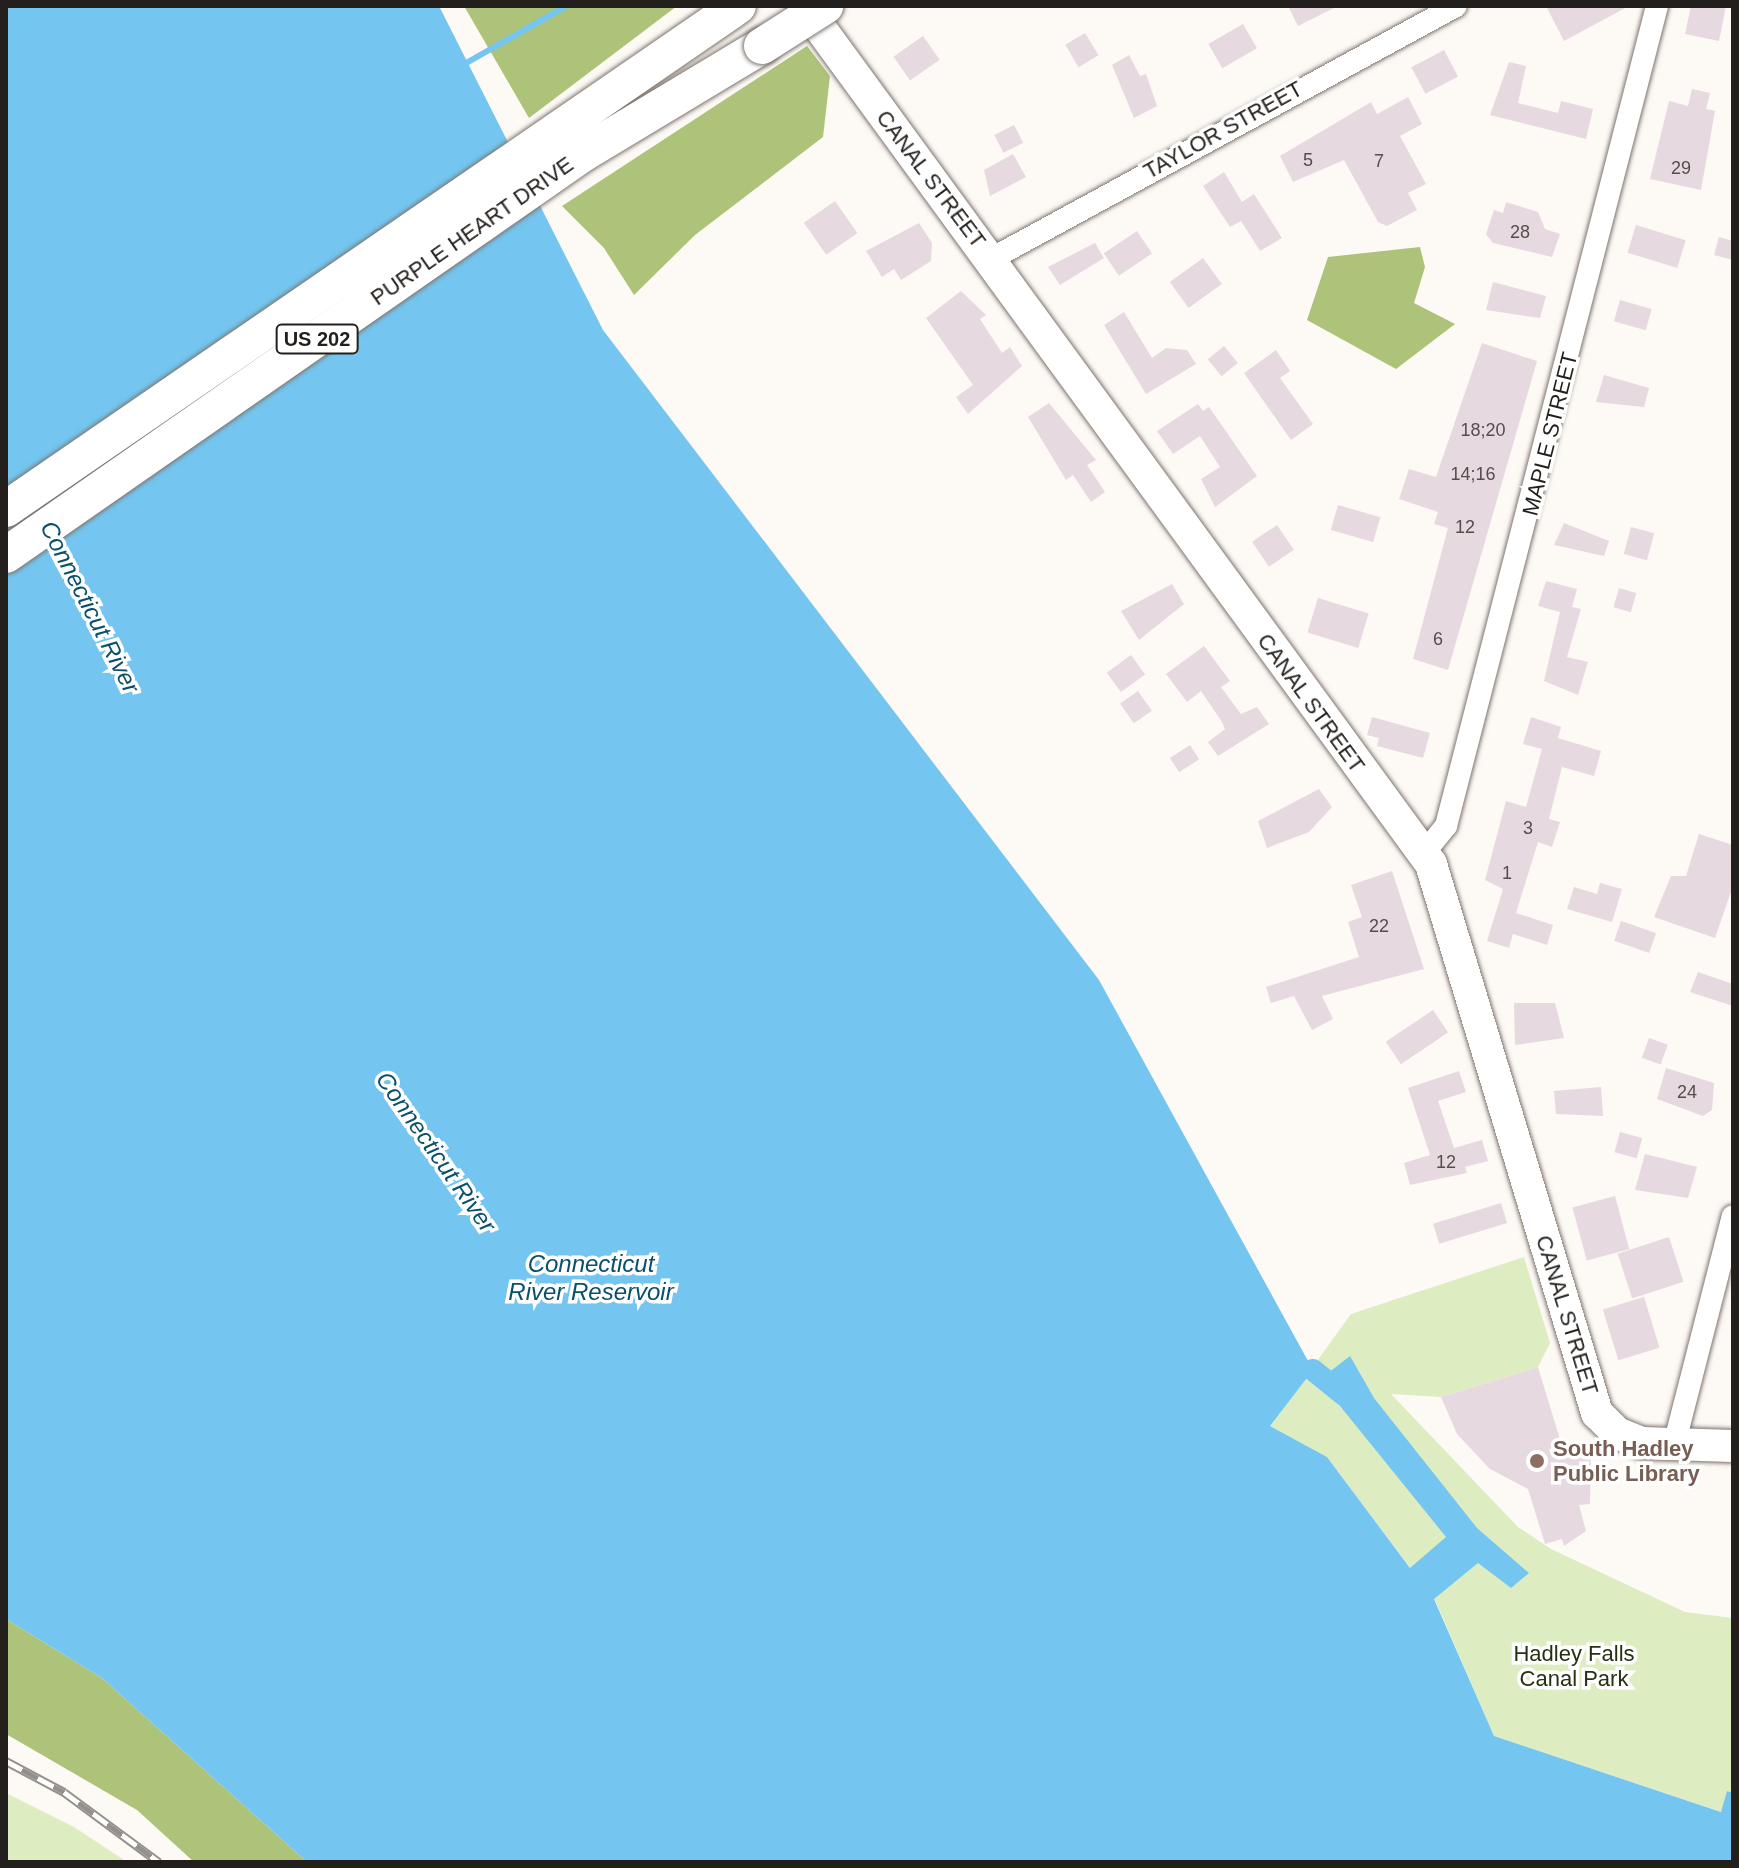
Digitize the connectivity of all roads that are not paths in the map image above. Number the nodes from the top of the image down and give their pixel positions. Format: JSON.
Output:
{"nodes":[{"id":1,"x":804,"y":6,"type":"edge"},
{"id":2,"x":825,"y":6,"type":"edge"},
{"id":3,"x":1456,"y":6,"type":"edge"},
{"id":4,"x":1657,"y":6,"type":"edge"},
{"id":5,"x":738,"y":7,"type":"edge"},
{"id":6,"x":575,"y":139,"type":"junction"},
{"id":7,"x":991,"y":259,"type":"junction"},
{"id":8,"x":18,"y":501,"type":"edge"},
{"id":9,"x":6,"y":555,"type":"edge"},
{"id":10,"x":1424,"y":853,"type":"junction"},
{"id":11,"x":1733,"y":1216,"type":"edge"},
{"id":12,"x":1674,"y":1445,"type":"junction"},
{"id":13,"x":1733,"y":1446,"type":"edge"}],
"edges":[{"from":1,"to":7,"type":"street","name":"CANAL STREET"},
{"from":2,"to":6,"type":"main road","name":"PURPLE HEART DRIVE","number":"US 202","bridge":true},
{"from":3,"to":7,"type":"street","name":"TAYLOR STREET"},
{"from":4,"to":10,"type":"street","name":"MAPLE STREET"},
{"from":5,"to":6,"type":"main road","name":"PURPLE HEART DRIVE","number":"US 202"},
{"from":6,"to":8,"type":"main road","name":"PURPLE HEART DRIVE","number":"US 202"},
{"from":6,"to":9,"type":"main road","name":"PURPLE HEART DRIVE","number":"US 202"},
{"from":7,"to":10,"type":"street","name":"CANAL STREET"},
{"from":10,"to":12,"type":"street","name":"CANAL STREET"},
{"from":11,"to":12,"type":"street"},
{"from":12,"to":13,"type":"street","name":"CANAL STREET"}]}
